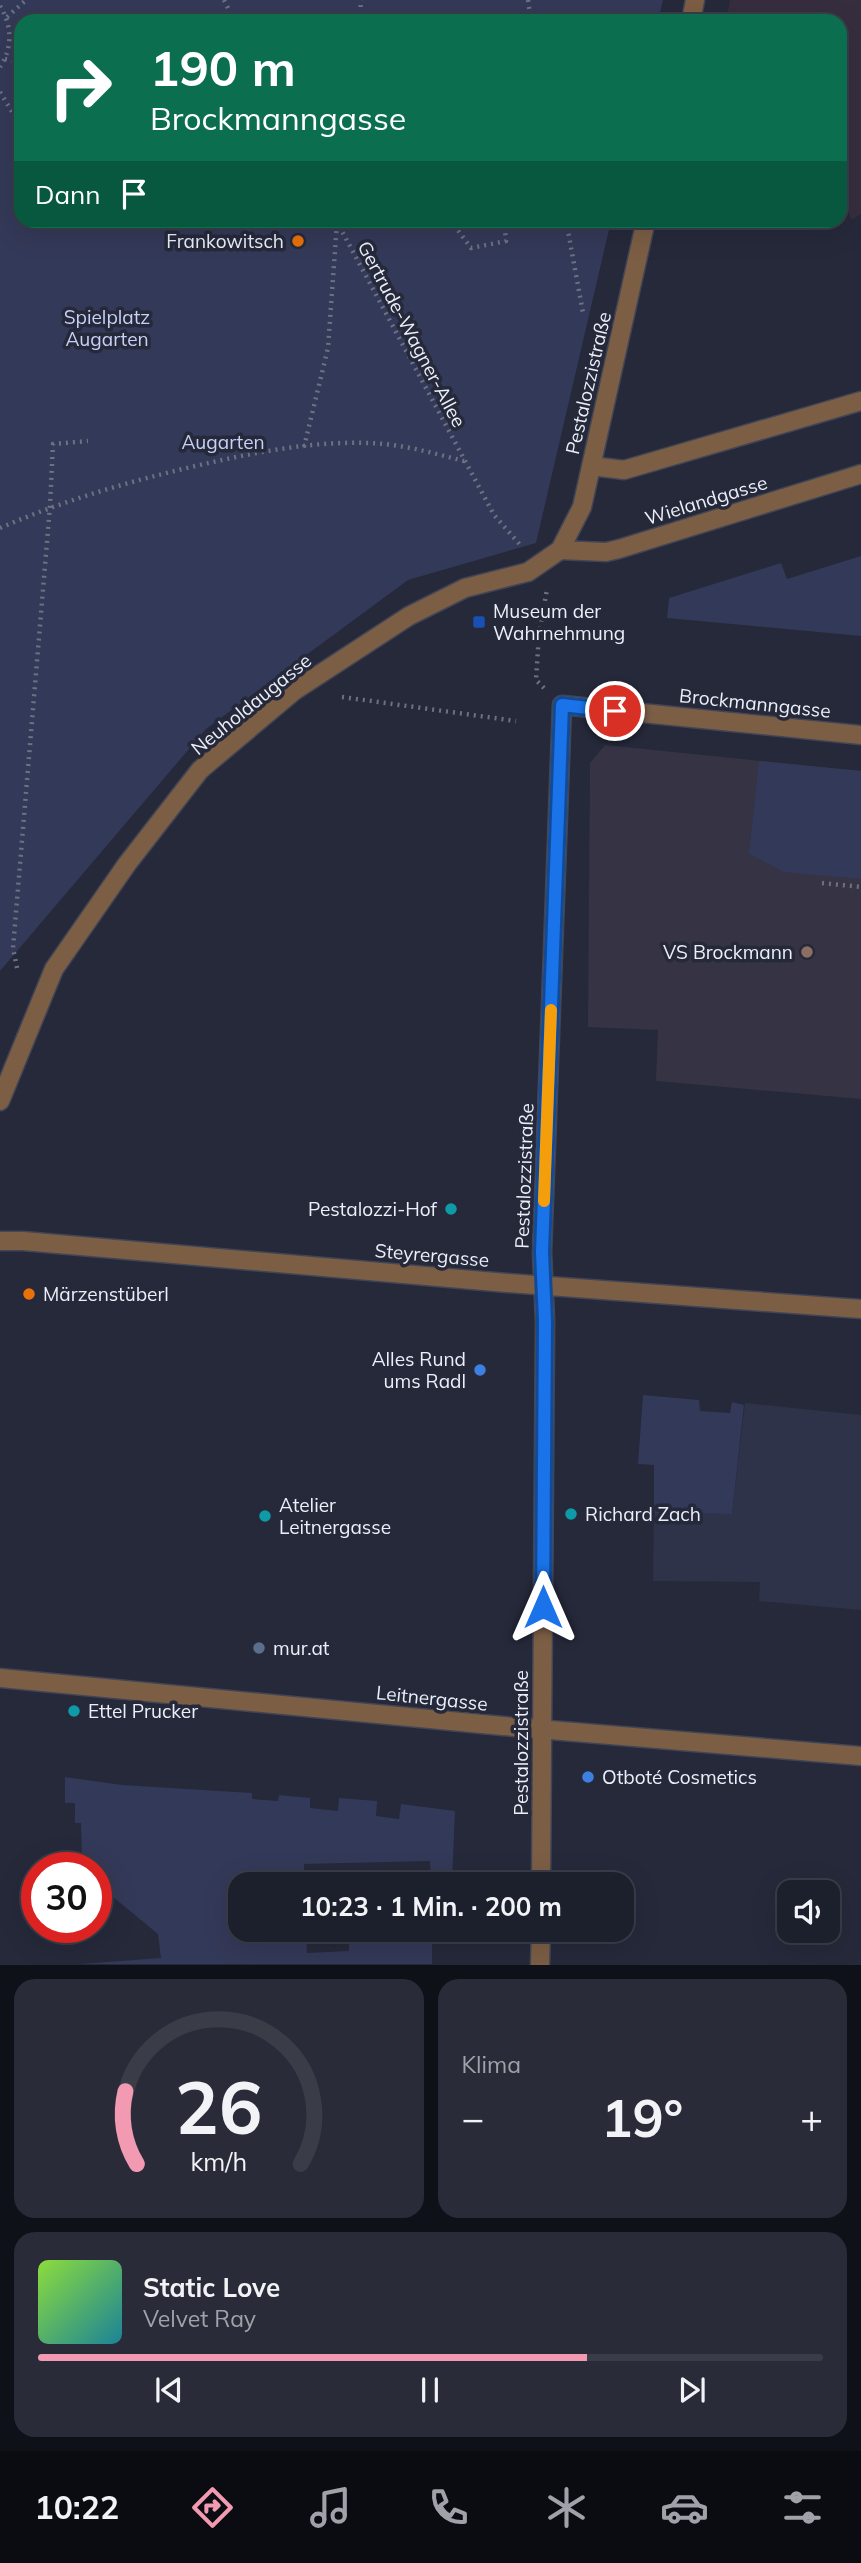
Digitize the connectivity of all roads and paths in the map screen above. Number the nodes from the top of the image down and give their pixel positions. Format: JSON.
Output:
{"nodes":[{"id":1,"x":26,"y":0,"type":"edge"},
{"id":2,"x":0,"y":6,"type":"edge"},
{"id":3,"x":7,"y":17,"type":"junction"},
{"id":4,"x":5,"y":59,"type":"junction"},
{"id":5,"x":14,"y":61,"type":"edge"},
{"id":6,"x":0,"y":67,"type":"edge"},
{"id":7,"x":0,"y":92,"type":"edge"},
{"id":8,"x":14,"y":113,"type":"edge"},
{"id":9,"x":336,"y":228,"type":"edge"},
{"id":10,"x":340,"y":228,"type":"edge"},
{"id":11,"x":458,"y":228,"type":"edge"},
{"id":12,"x":505,"y":228,"type":"edge"},
{"id":13,"x":567,"y":228,"type":"edge"},
{"id":14,"x":644,"y":228,"type":"edge"},
{"id":15,"x":583,"y":313,"type":"dead end"},
{"id":16,"x":861,"y":401,"type":"edge"},
{"id":17,"x":88,"y":441,"type":"dead end"},
{"id":18,"x":304,"y":447,"type":"junction"},
{"id":19,"x":464,"y":461,"type":"junction"},
{"id":20,"x":591,"y":466,"type":"junction"},
{"id":21,"x":861,"y":474,"type":"edge"},
{"id":22,"x":50,"y":506,"type":"junction"},
{"id":23,"x":0,"y":528,"type":"edge"},
{"id":24,"x":522,"y":547,"type":"dead end"},
{"id":25,"x":560,"y":550,"type":"junction"},
{"id":26,"x":528,"y":572,"type":"junction"},
{"id":27,"x":342,"y":697,"type":"dead end"},
{"id":28,"x":562,"y":705,"type":"junction"},
{"id":29,"x":516,"y":721,"type":"dead end"},
{"id":30,"x":861,"y":734,"type":"edge"},
{"id":31,"x":822,"y":883,"type":"dead end"},
{"id":32,"x":861,"y":887,"type":"edge"},
{"id":33,"x":17,"y":968,"type":"dead end"},
{"id":34,"x":0,"y":1101,"type":"edge"},
{"id":35,"x":0,"y":1241,"type":"edge"},
{"id":36,"x":543,"y":1285,"type":"junction"},
{"id":37,"x":861,"y":1309,"type":"edge"},
{"id":38,"x":0,"y":1678,"type":"edge"},
{"id":39,"x":542,"y":1729,"type":"junction"},
{"id":40,"x":861,"y":1756,"type":"edge"},
{"id":41,"x":541,"y":1872,"type":"edge"},
{"id":42,"x":541,"y":1942,"type":"edge"},
{"id":43,"x":540,"y":1965,"type":"edge"}],
"edges":[{"from":1,"to":3,"type":"path"},
{"from":2,"to":3,"type":"path"},
{"from":3,"to":4,"type":"path"},
{"from":4,"to":5,"type":"path"},
{"from":4,"to":6,"type":"path"},
{"from":7,"to":8,"type":"path"},
{"from":9,"to":18,"type":"path"},
{"from":10,"to":19,"type":"path","name":"Gertrude-Wagner-Allee"},
{"from":11,"to":12,"type":"path"},
{"from":13,"to":15,"type":"path"},
{"from":14,"to":20,"type":"street","name":"Pestalozzistraße"},
{"from":16,"to":20,"type":"street"},
{"from":17,"to":22,"type":"path"},
{"from":18,"to":19,"type":"path"},
{"from":18,"to":22,"type":"path"},
{"from":19,"to":24,"type":"path","name":"Gertrude-Wagner-Allee"},
{"from":20,"to":25,"type":"street","name":"Pestalozzistraße"},
{"from":21,"to":25,"type":"street","name":"Wielandgasse"},
{"from":22,"to":23,"type":"path"},
{"from":22,"to":33,"type":"path"},
{"from":25,"to":26,"type":"street","name":"Neuholdaugasse"},
{"from":26,"to":28,"type":"path"},
{"from":26,"to":34,"type":"street","name":"Neuholdaugasse"},
{"from":27,"to":29,"type":"path"},
{"from":28,"to":30,"type":"street","name":"Brockmanngasse"},
{"from":28,"to":36,"type":"street","name":"Pestalozzistraße"},
{"from":31,"to":32,"type":"path"},
{"from":35,"to":36,"type":"street","name":"Steyrergasse"},
{"from":36,"to":37,"type":"street","name":"Steyrergasse"},
{"from":36,"to":39,"type":"street","name":"Pestalozzistraße"},
{"from":38,"to":39,"type":"street","name":"Leitnergasse"},
{"from":39,"to":40,"type":"street","name":"Leitnergasse"},
{"from":39,"to":41,"type":"street","name":"Pestalozzistraße"},
{"from":42,"to":43,"type":"street"}]}
